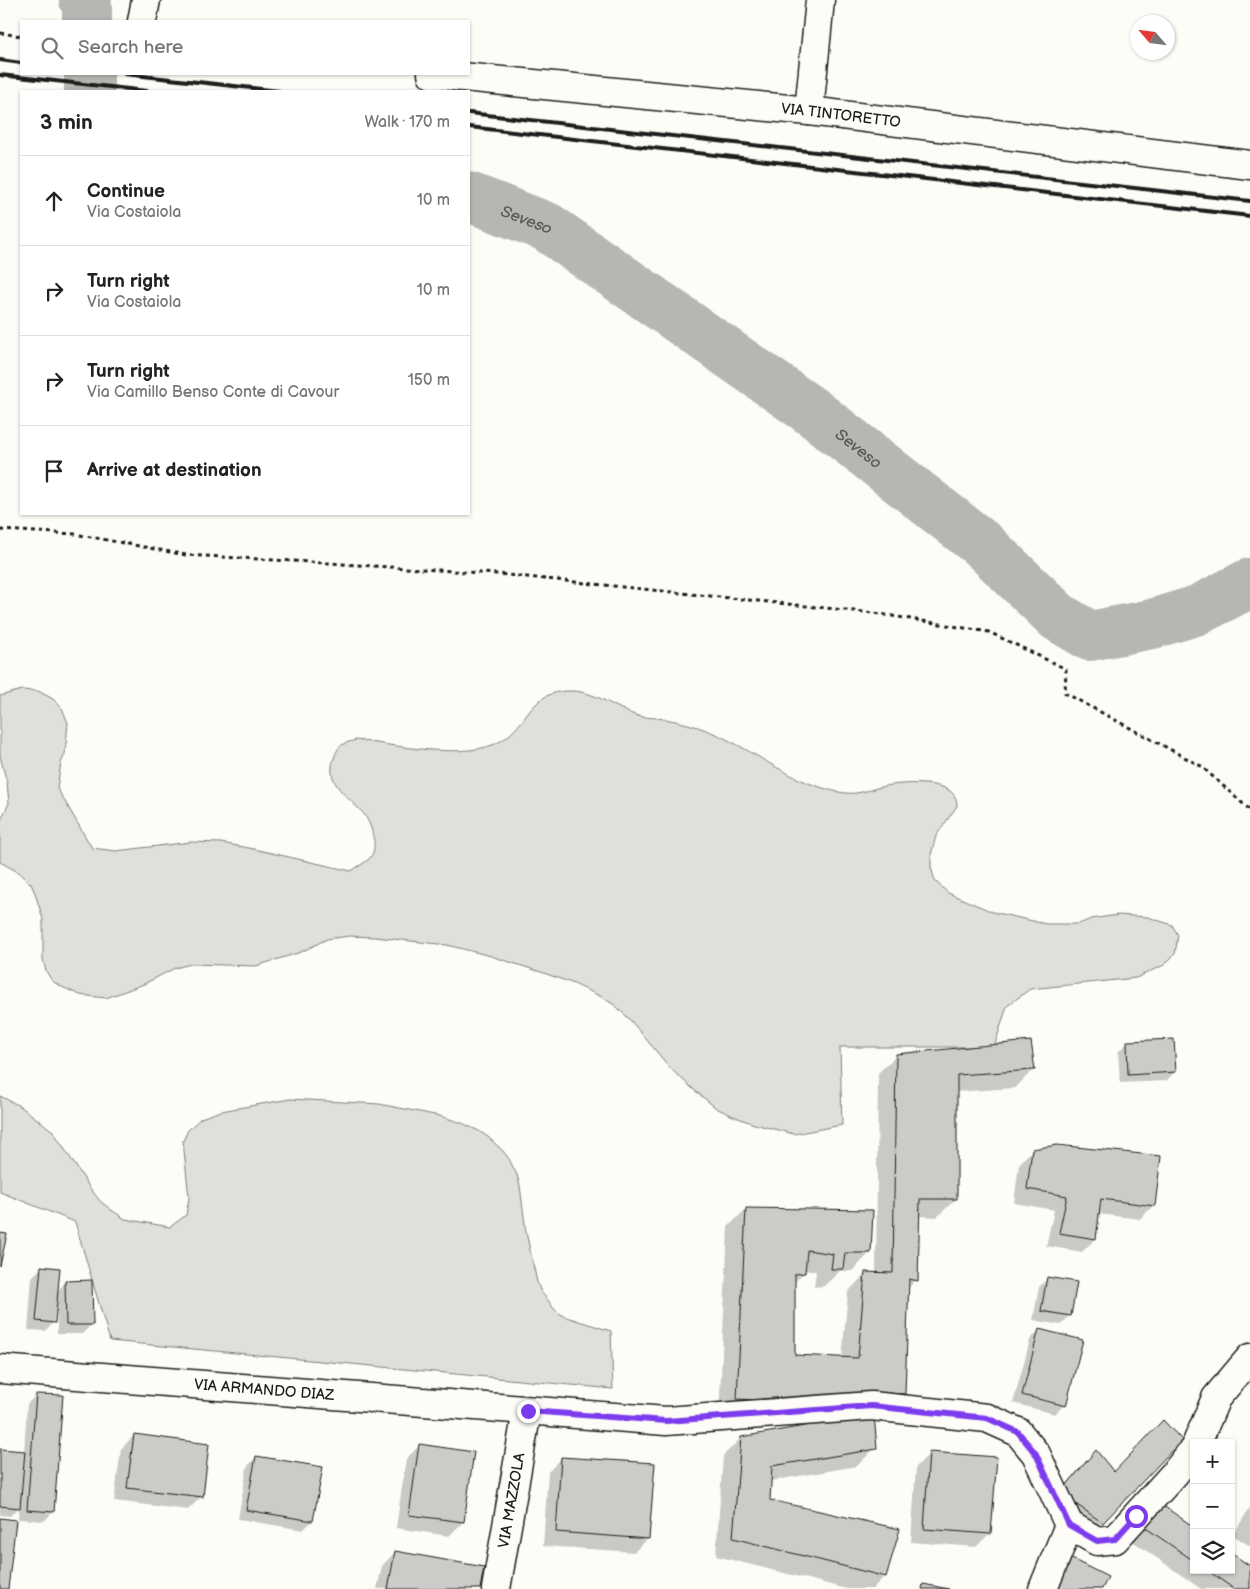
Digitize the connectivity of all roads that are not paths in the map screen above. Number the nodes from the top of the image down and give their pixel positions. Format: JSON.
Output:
{"nodes":[{"id":1,"x":146,"y":0,"type":"edge"},
{"id":2,"x":820,"y":0,"type":"edge"},
{"id":3,"x":142,"y":20,"type":"edge"},
{"id":4,"x":442,"y":75,"type":"edge"},
{"id":5,"x":810,"y":111,"type":"junction"},
{"id":6,"x":1250,"y":166,"type":"edge"},
{"id":7,"x":1250,"y":1358,"type":"edge"},
{"id":8,"x":0,"y":1369,"type":"edge"},
{"id":9,"x":528,"y":1411,"type":"junction"},
{"id":10,"x":1199,"y":1439,"type":"edge"},
{"id":11,"x":1190,"y":1455,"type":"edge"},
{"id":12,"x":1069,"y":1525,"type":"junction"},
{"id":13,"x":496,"y":1589,"type":"edge"},
{"id":14,"x":1043,"y":1589,"type":"edge"}],
"edges":[{"from":1,"to":3,"type":"street"},
{"from":2,"to":5,"type":"street"},
{"from":4,"to":5,"type":"street","name":"VIA TINTORETTO"},
{"from":5,"to":6,"type":"street","name":"VIA TINTORETTO"},
{"from":7,"to":10,"type":"street"},
{"from":8,"to":9,"type":"street","name":"VIA ARMANDO DIAZ"},
{"from":9,"to":12,"type":"street","name":"VIA ARMANDO DIAZ"},
{"from":9,"to":13,"type":"street","name":"VIA MAZZOLA"},
{"from":11,"to":12,"type":"street"},
{"from":12,"to":14,"type":"street"}]}
